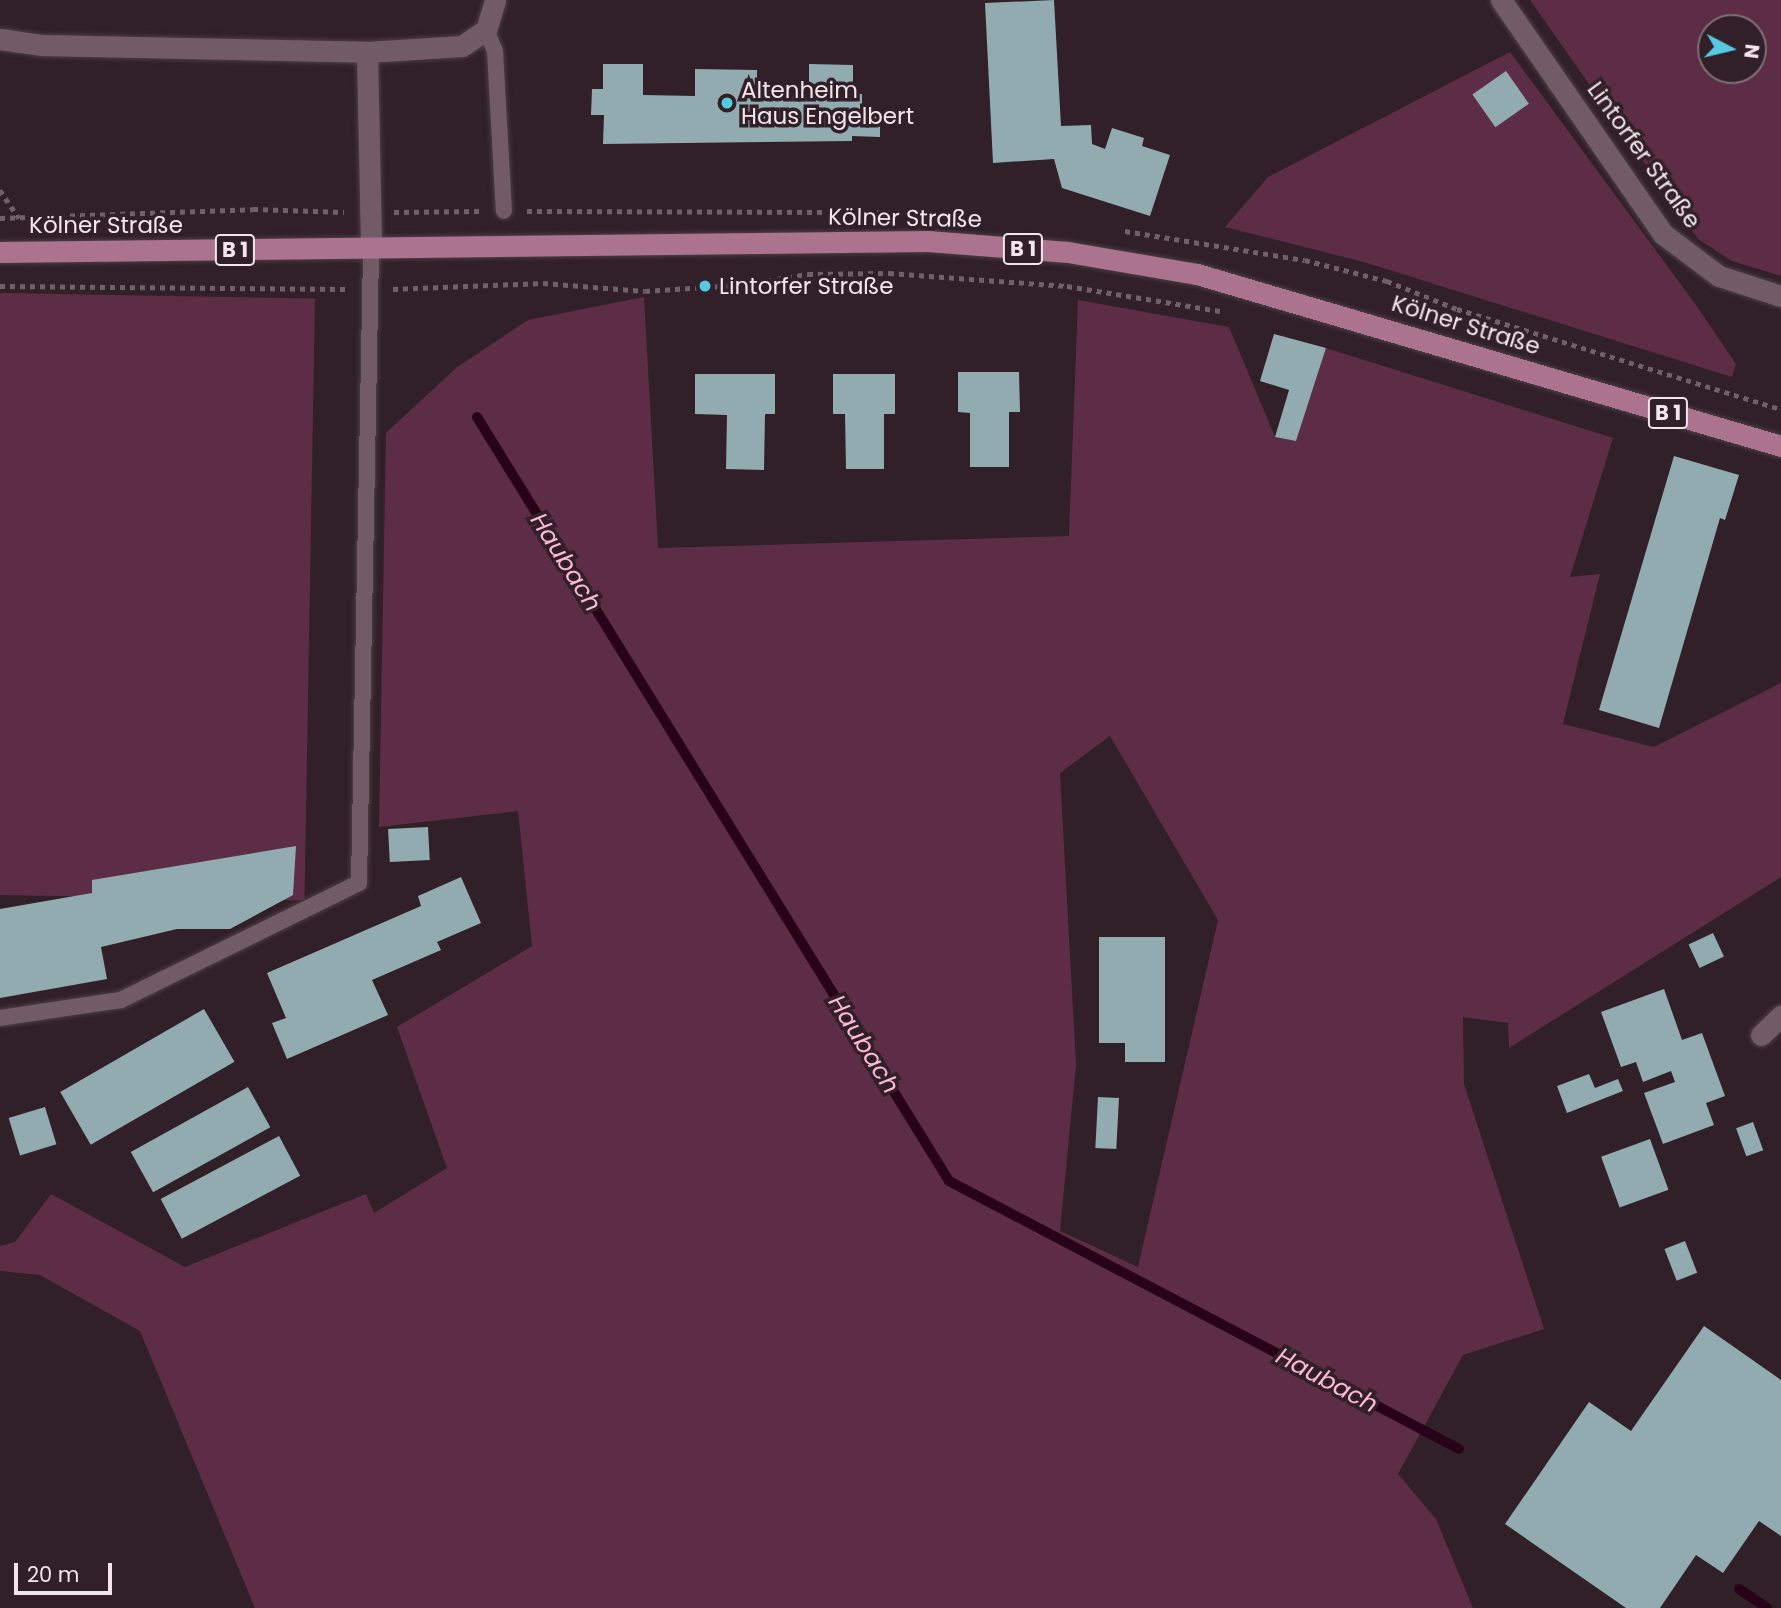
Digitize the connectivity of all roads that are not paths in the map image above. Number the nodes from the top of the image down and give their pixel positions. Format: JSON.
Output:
{"nodes":[{"id":1,"x":495,"y":0,"type":"edge"},
{"id":2,"x":1501,"y":0,"type":"edge"},
{"id":3,"x":486,"y":30,"type":"junction"},
{"id":4,"x":0,"y":39,"type":"edge"},
{"id":5,"x":367,"y":51,"type":"junction"},
{"id":6,"x":504,"y":211,"type":"dead end"},
{"id":7,"x":371,"y":250,"type":"junction"},
{"id":8,"x":0,"y":252,"type":"edge"},
{"id":9,"x":1781,"y":296,"type":"edge"},
{"id":10,"x":1781,"y":446,"type":"edge"},
{"id":11,"x":1781,"y":1016,"type":"edge"},
{"id":12,"x":0,"y":1018,"type":"edge"},
{"id":13,"x":1761,"y":1035,"type":"dead end"}],
"edges":[{"from":1,"to":3,"type":"street"},
{"from":2,"to":9,"type":"street","name":"Lintorfer Straße"},
{"from":3,"to":5,"type":"street"},
{"from":3,"to":6,"type":"lane"},
{"from":4,"to":5,"type":"street"},
{"from":5,"to":7,"type":"street"},
{"from":7,"to":8,"type":"main road","name":"Kölner Straße","number":"B 1"},
{"from":7,"to":10,"type":"main road","name":"Kölner Straße","number":"B 1"},
{"from":7,"to":12,"type":"lane"},
{"from":11,"to":13,"type":"street"}]}
